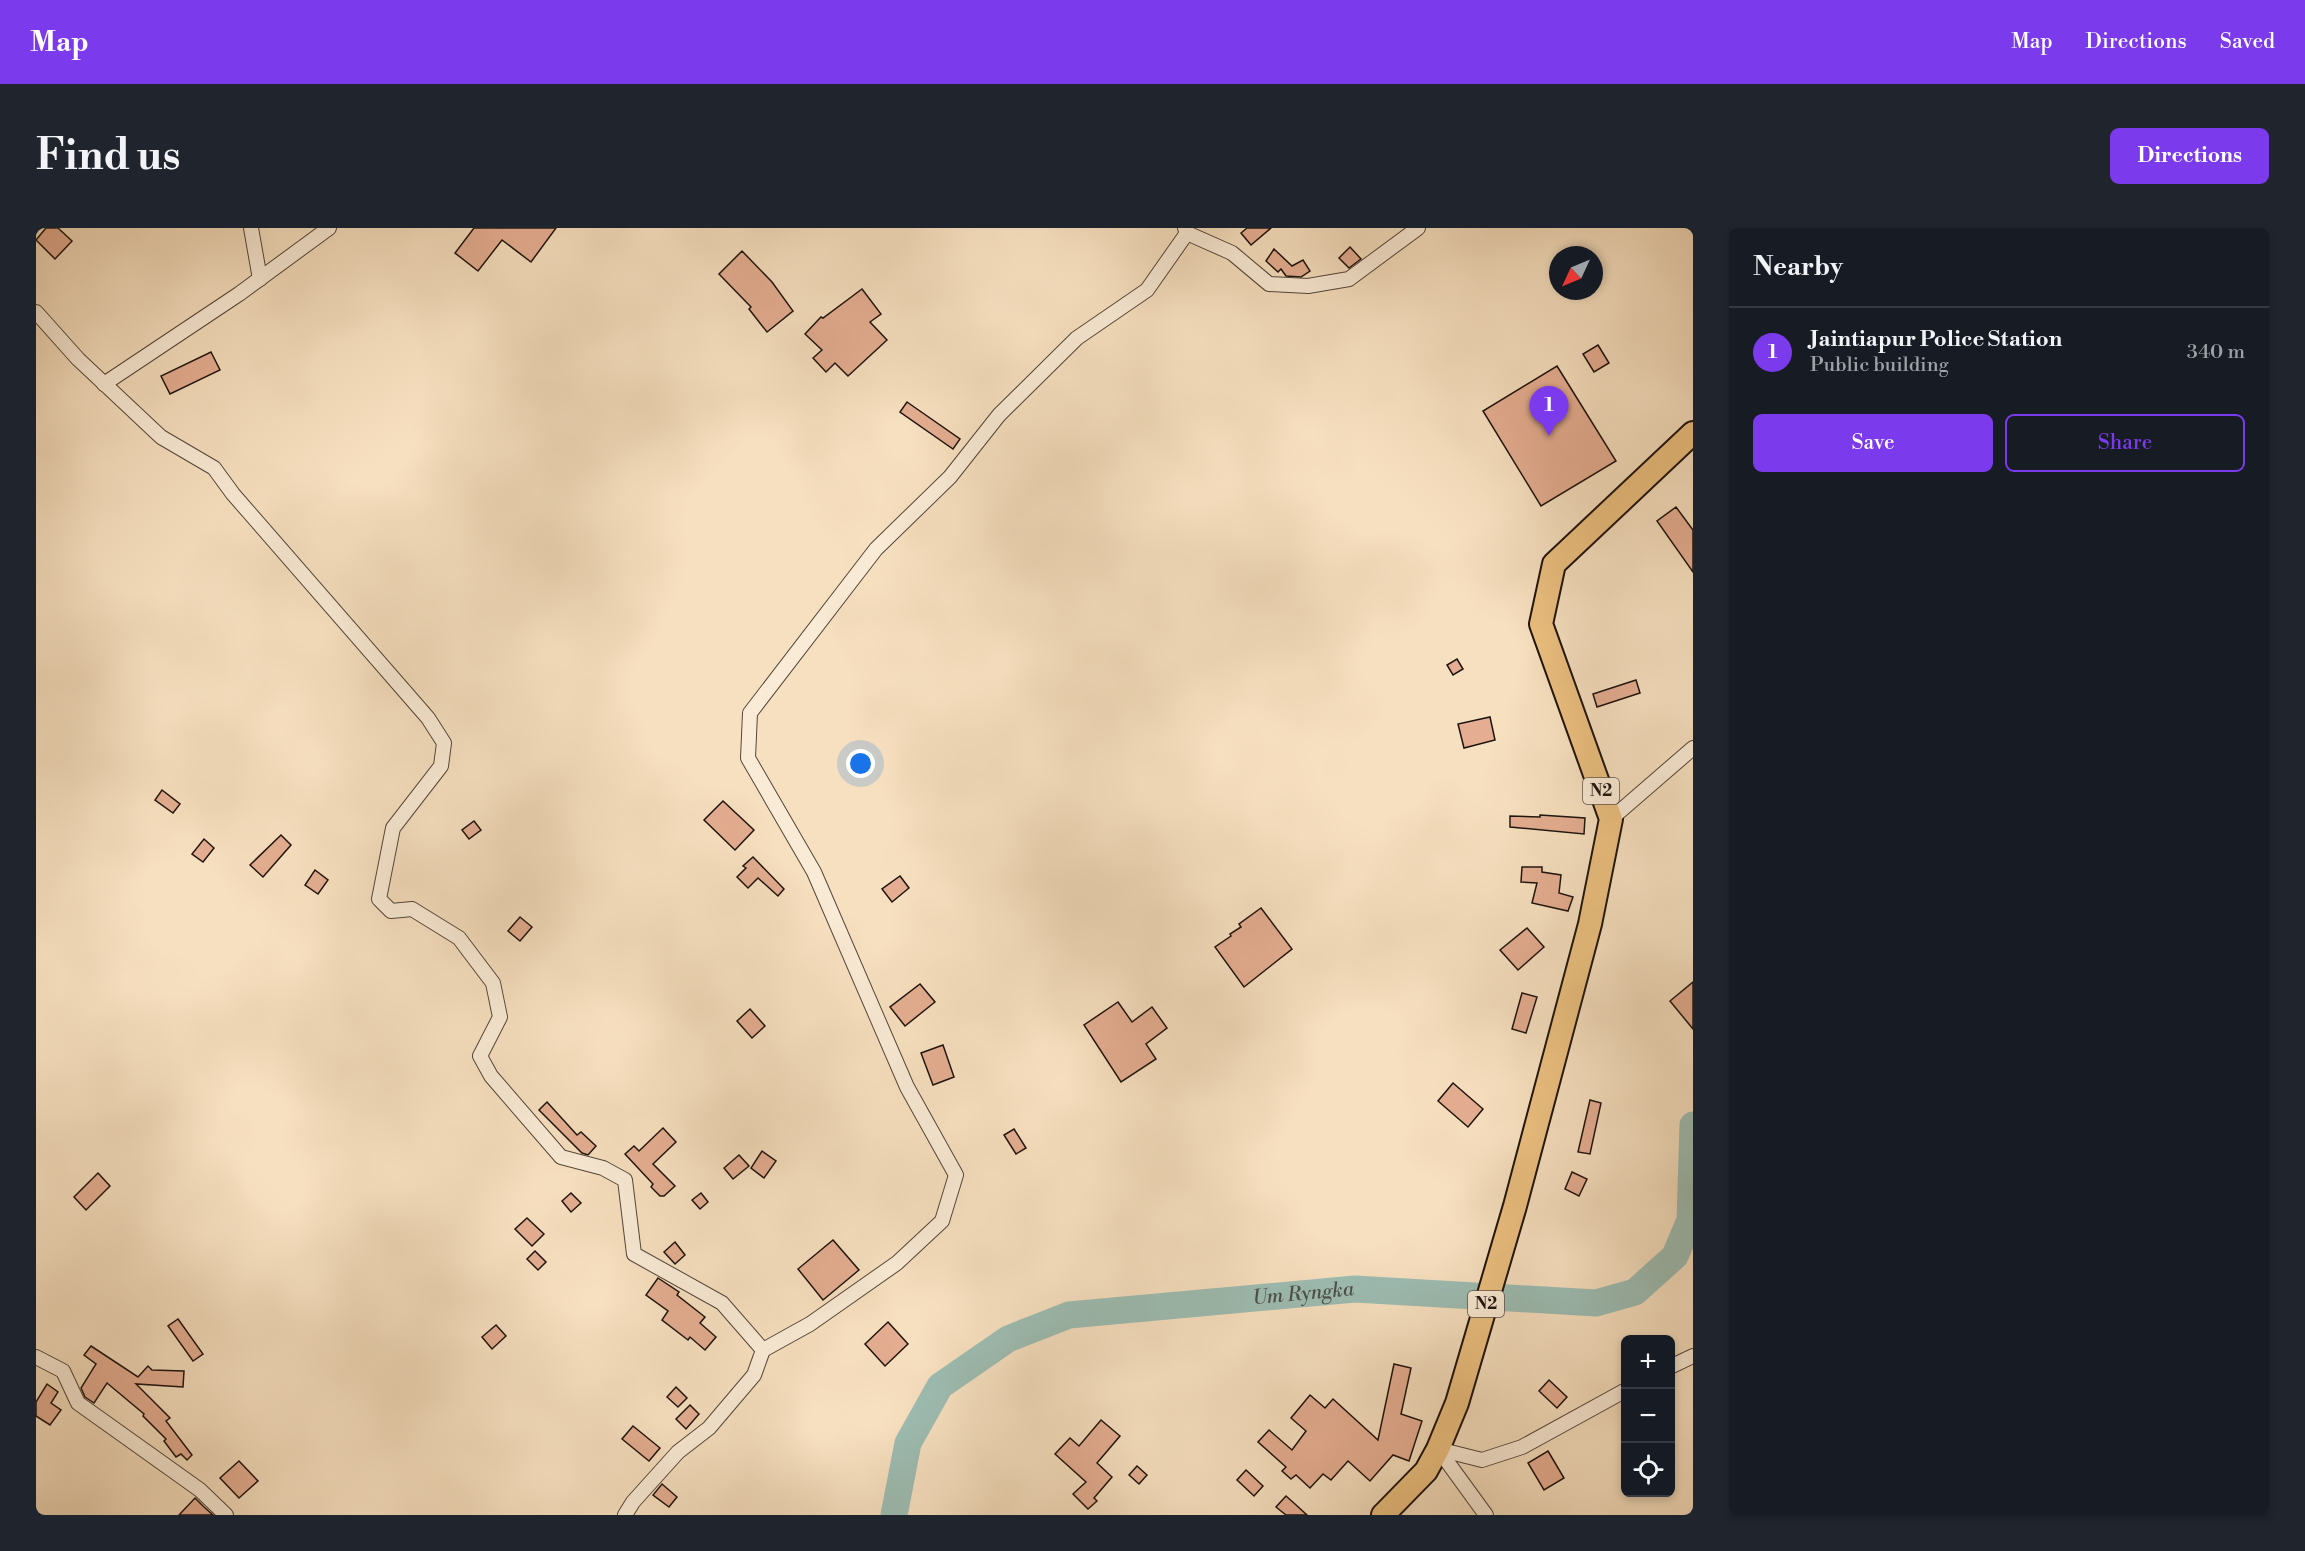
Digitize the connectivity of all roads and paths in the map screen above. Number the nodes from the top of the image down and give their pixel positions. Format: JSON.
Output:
{"nodes":[{"id":1,"x":251,"y":228,"type":"edge"},
{"id":2,"x":329,"y":228,"type":"edge"},
{"id":3,"x":1418,"y":228,"type":"edge"},
{"id":4,"x":1186,"y":230,"type":"edge"},
{"id":5,"x":261,"y":279,"type":"junction"},
{"id":6,"x":36,"y":312,"type":"edge"},
{"id":7,"x":104,"y":384,"type":"junction"},
{"id":8,"x":1693,"y":434,"type":"edge"},
{"id":9,"x":1693,"y":748,"type":"edge"},
{"id":10,"x":1611,"y":819,"type":"junction"},
{"id":11,"x":763,"y":1350,"type":"junction"},
{"id":12,"x":1693,"y":1356,"type":"edge"},
{"id":13,"x":36,"y":1357,"type":"edge"},
{"id":14,"x":1675,"y":1365,"type":"edge"},
{"id":15,"x":1621,"y":1393,"type":"edge"},
{"id":16,"x":1437,"y":1449,"type":"junction"},
{"id":17,"x":226,"y":1515,"type":"edge"},
{"id":18,"x":625,"y":1515,"type":"edge"},
{"id":19,"x":1383,"y":1515,"type":"edge"},
{"id":20,"x":1486,"y":1515,"type":"edge"}],
"edges":[{"from":1,"to":5,"type":"street"},
{"from":2,"to":5,"type":"street"},
{"from":3,"to":4,"type":"street"},
{"from":4,"to":11,"type":"street"},
{"from":5,"to":7,"type":"street"},
{"from":6,"to":7,"type":"street"},
{"from":7,"to":11,"type":"street"},
{"from":8,"to":10,"type":"highway","number":"N2"},
{"from":9,"to":10,"type":"street"},
{"from":10,"to":16,"type":"highway","number":"N2"},
{"from":11,"to":18,"type":"street"},
{"from":12,"to":14,"type":"street"},
{"from":13,"to":17,"type":"street"},
{"from":15,"to":16,"type":"street"},
{"from":16,"to":19,"type":"highway","number":"N2"},
{"from":16,"to":20,"type":"street"}]}
